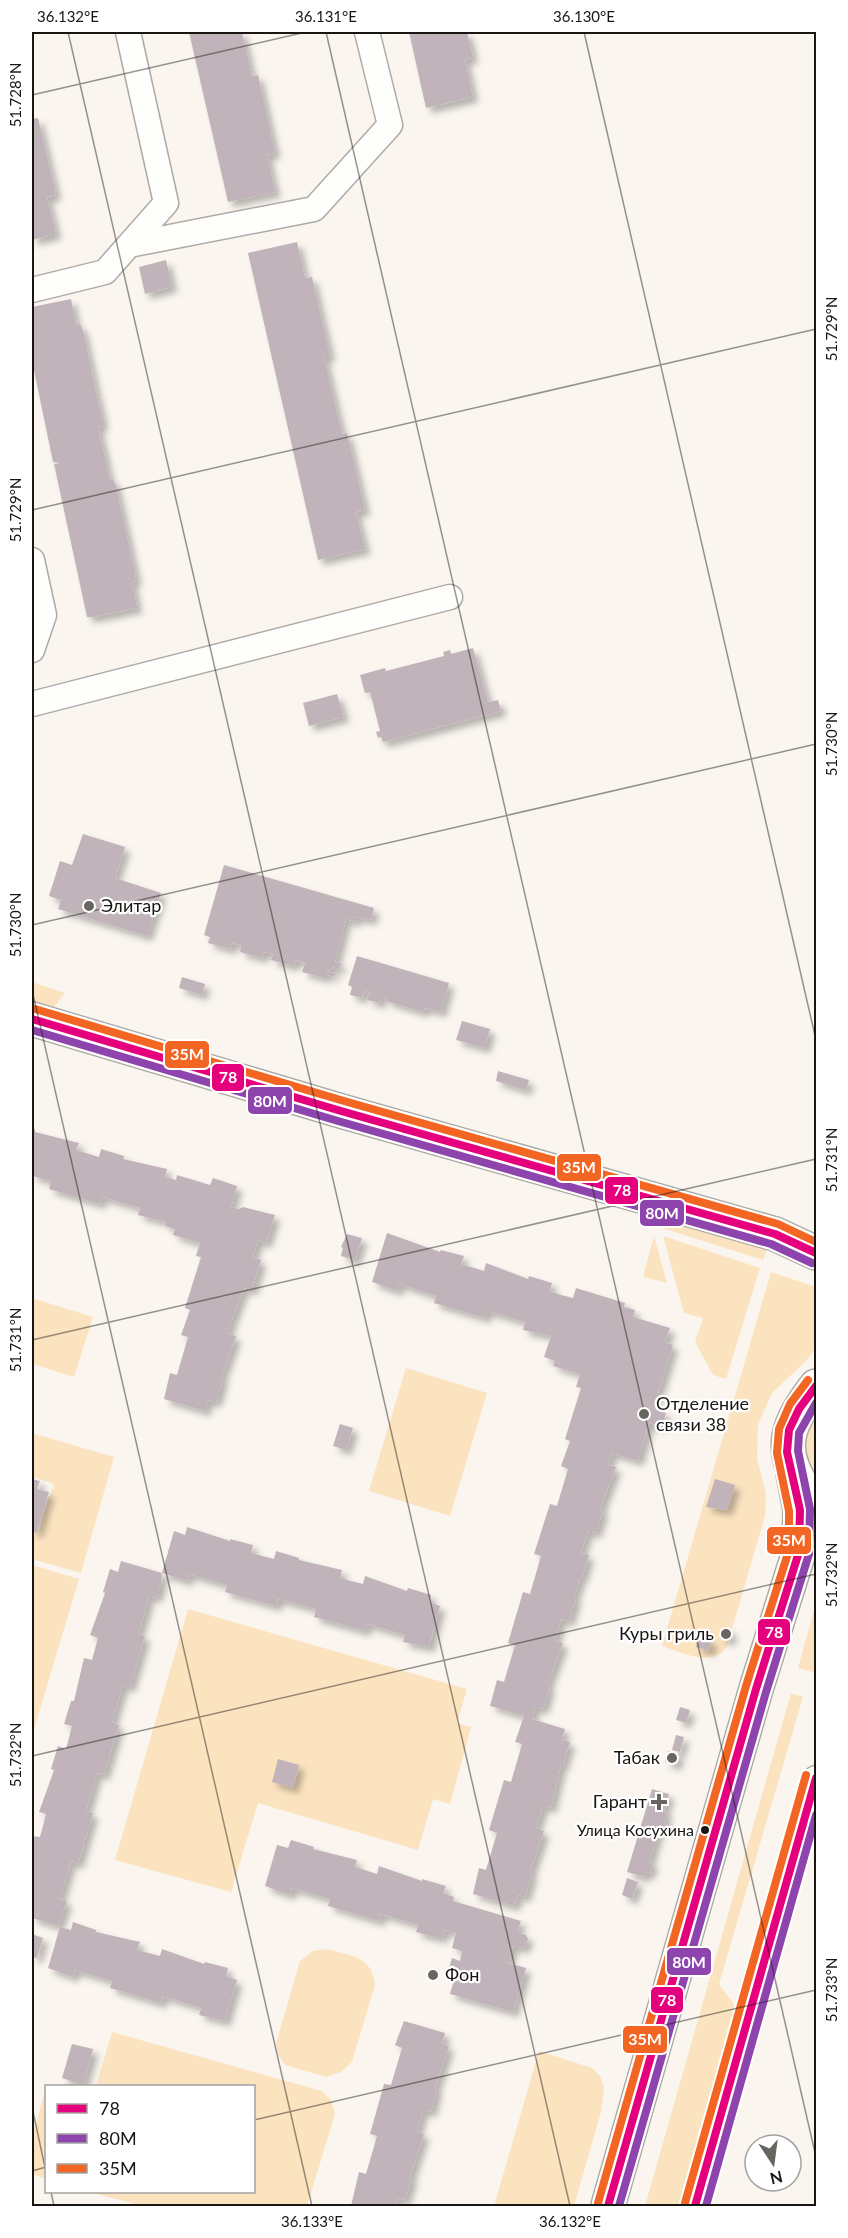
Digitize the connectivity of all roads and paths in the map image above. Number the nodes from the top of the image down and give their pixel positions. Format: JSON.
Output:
{"nodes":[{"id":1,"x":128,"y":32,"type":"edge"},
{"id":2,"x":367,"y":32,"type":"edge"},
{"id":3,"x":129,"y":245,"type":"junction"},
{"id":4,"x":32,"y":290,"type":"edge"},
{"id":5,"x":32,"y":560,"type":"edge"},
{"id":6,"x":450,"y":597,"type":"dead end"},
{"id":7,"x":32,"y":650,"type":"edge"},
{"id":8,"x":32,"y":704,"type":"edge"},
{"id":9,"x":32,"y":1019,"type":"edge"},
{"id":10,"x":808,"y":1242,"type":"edge"},
{"id":11,"x":811,"y":1396,"type":"edge"},
{"id":12,"x":793,"y":1473,"type":"junction"},
{"id":13,"x":816,"y":1498,"type":"edge"},
{"id":14,"x":808,"y":1545,"type":"edge"},
{"id":15,"x":816,"y":1778,"type":"edge"},
{"id":16,"x":608,"y":2206,"type":"edge"},
{"id":17,"x":695,"y":2206,"type":"edge"}],
"edges":[{"from":1,"to":3,"type":"street"},
{"from":2,"to":3,"type":"street"},
{"from":3,"to":4,"type":"street"},
{"from":5,"to":7,"type":"street"},
{"from":6,"to":8,"type":"street"},
{"from":9,"to":10,"type":"main road"},
{"from":11,"to":12,"type":"main road"},
{"from":12,"to":13,"type":"main road"},
{"from":12,"to":14,"type":"main road"},
{"from":14,"to":16,"type":"main road"},
{"from":15,"to":17,"type":"street"}]}
